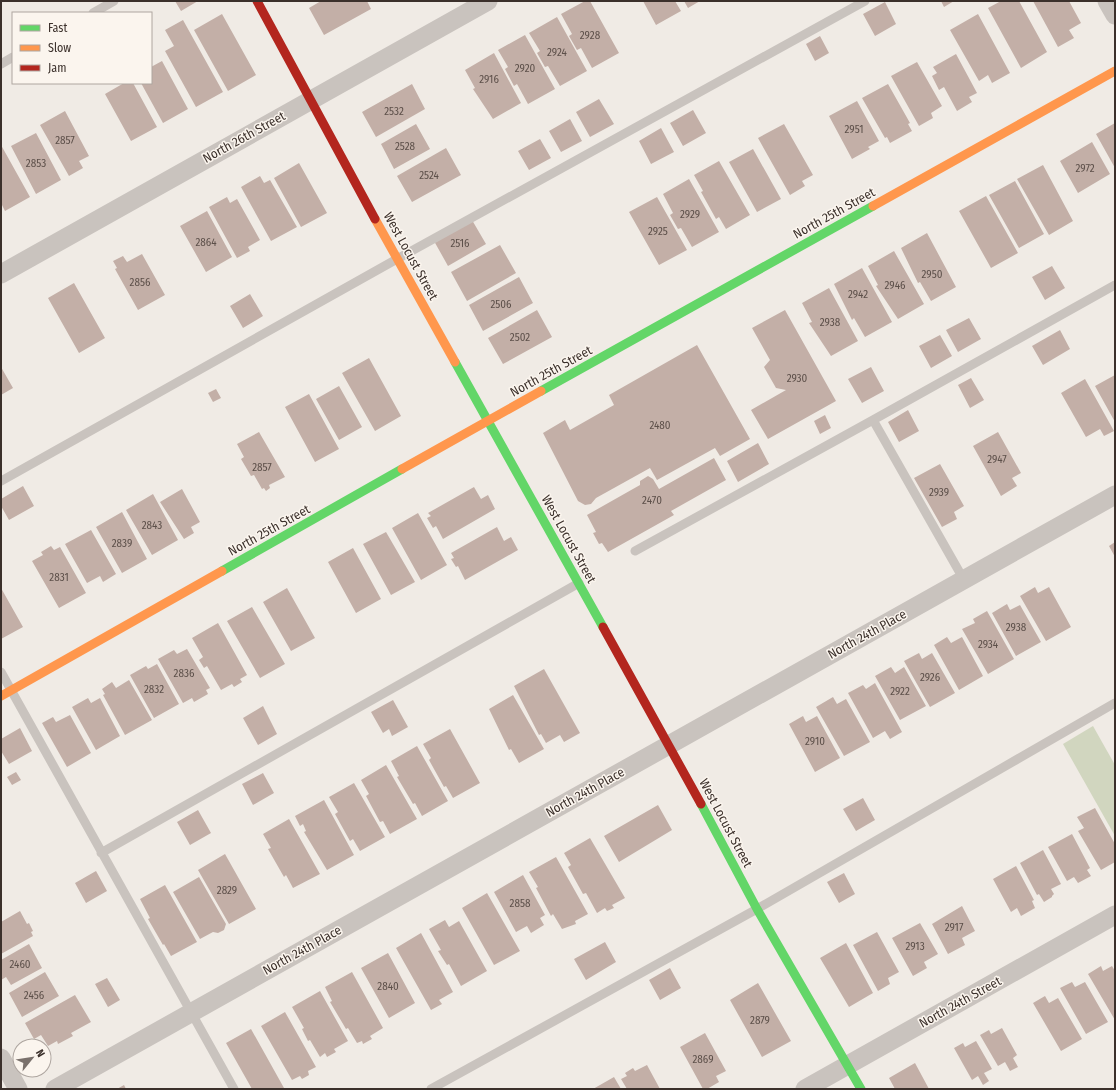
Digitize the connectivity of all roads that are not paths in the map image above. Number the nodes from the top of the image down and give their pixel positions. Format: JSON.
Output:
{"nodes":[{"id":1,"x":114,"y":1,"type":"edge"},
{"id":2,"x":257,"y":1,"type":"edge"},
{"id":3,"x":488,"y":1,"type":"edge"},
{"id":4,"x":865,"y":1,"type":"edge"},
{"id":5,"x":1107,"y":1,"type":"edge"},
{"id":6,"x":94,"y":12,"type":"edge"},
{"id":7,"x":1115,"y":15,"type":"edge"},
{"id":8,"x":12,"y":58,"type":"edge"},
{"id":9,"x":1,"y":64,"type":"edge"},
{"id":10,"x":1115,"y":71,"type":"edge"},
{"id":11,"x":311,"y":99,"type":"junction"},
{"id":12,"x":397,"y":259,"type":"junction"},
{"id":13,"x":1,"y":274,"type":"edge"},
{"id":14,"x":1115,"y":285,"type":"edge"},
{"id":15,"x":873,"y":420,"type":"junction"},
{"id":16,"x":488,"y":422,"type":"junction"},
{"id":17,"x":1,"y":481,"type":"edge"},
{"id":18,"x":1115,"y":495,"type":"edge"},
{"id":19,"x":635,"y":551,"type":"dead end"},
{"id":20,"x":964,"y":580,"type":"junction"},
{"id":21,"x":579,"y":583,"type":"junction"},
{"id":22,"x":1,"y":672,"type":"edge"},
{"id":23,"x":11,"y":691,"type":"junction"},
{"id":24,"x":1,"y":696,"type":"edge"},
{"id":25,"x":1115,"y":703,"type":"edge"},
{"id":26,"x":669,"y":745,"type":"junction"},
{"id":27,"x":101,"y":853,"type":"junction"},
{"id":28,"x":757,"y":909,"type":"junction"},
{"id":29,"x":1115,"y":915,"type":"edge"},
{"id":30,"x":190,"y":1013,"type":"junction"},
{"id":31,"x":1,"y":1058,"type":"edge"},
{"id":32,"x":848,"y":1065,"type":"junction"},
{"id":33,"x":18,"y":1089,"type":"edge"},
{"id":34,"x":55,"y":1089,"type":"edge"},
{"id":35,"x":234,"y":1089,"type":"edge"},
{"id":36,"x":431,"y":1089,"type":"edge"},
{"id":37,"x":805,"y":1089,"type":"edge"},
{"id":38,"x":860,"y":1089,"type":"edge"}],
"edges":[{"from":1,"to":6,"type":"lane"},
{"from":2,"to":11,"type":"street","name":"West Locust Street"},
{"from":3,"to":11,"type":"street","name":"North 26th Street"},
{"from":4,"to":12,"type":"lane"},
{"from":5,"to":7,"type":"street"},
{"from":8,"to":9,"type":"lane"},
{"from":10,"to":16,"type":"street","name":"North 25th Street"},
{"from":11,"to":12,"type":"street","name":"West Locust Street"},
{"from":11,"to":13,"type":"street","name":"North 26th Street"},
{"from":12,"to":16,"type":"street","name":"West Locust Street"},
{"from":12,"to":17,"type":"lane"},
{"from":14,"to":15,"type":"lane"},
{"from":15,"to":19,"type":"lane"},
{"from":15,"to":20,"type":"lane"},
{"from":16,"to":21,"type":"street","name":"West Locust Street"},
{"from":16,"to":23,"type":"street","name":"North 25th Street"},
{"from":18,"to":20,"type":"street","name":"North 24th Place"},
{"from":20,"to":26,"type":"street","name":"North 24th Place"},
{"from":21,"to":26,"type":"street","name":"West Locust Street"},
{"from":21,"to":27,"type":"lane"},
{"from":22,"to":23,"type":"lane"},
{"from":23,"to":24,"type":"street","name":"North 25th Street"},
{"from":23,"to":27,"type":"lane"},
{"from":25,"to":28,"type":"lane"},
{"from":26,"to":28,"type":"street","name":"West Locust Street"},
{"from":26,"to":30,"type":"street","name":"North 24th Place"},
{"from":27,"to":30,"type":"lane"},
{"from":28,"to":32,"type":"street","name":"West Locust Street"},
{"from":28,"to":36,"type":"lane"},
{"from":29,"to":32,"type":"street","name":"North 24th Street"},
{"from":30,"to":34,"type":"street","name":"North 24th Place"},
{"from":30,"to":35,"type":"lane"},
{"from":31,"to":33,"type":"street"},
{"from":32,"to":37,"type":"street","name":"North 24th Street"},
{"from":32,"to":38,"type":"street","name":"West Locust Street"}]}
